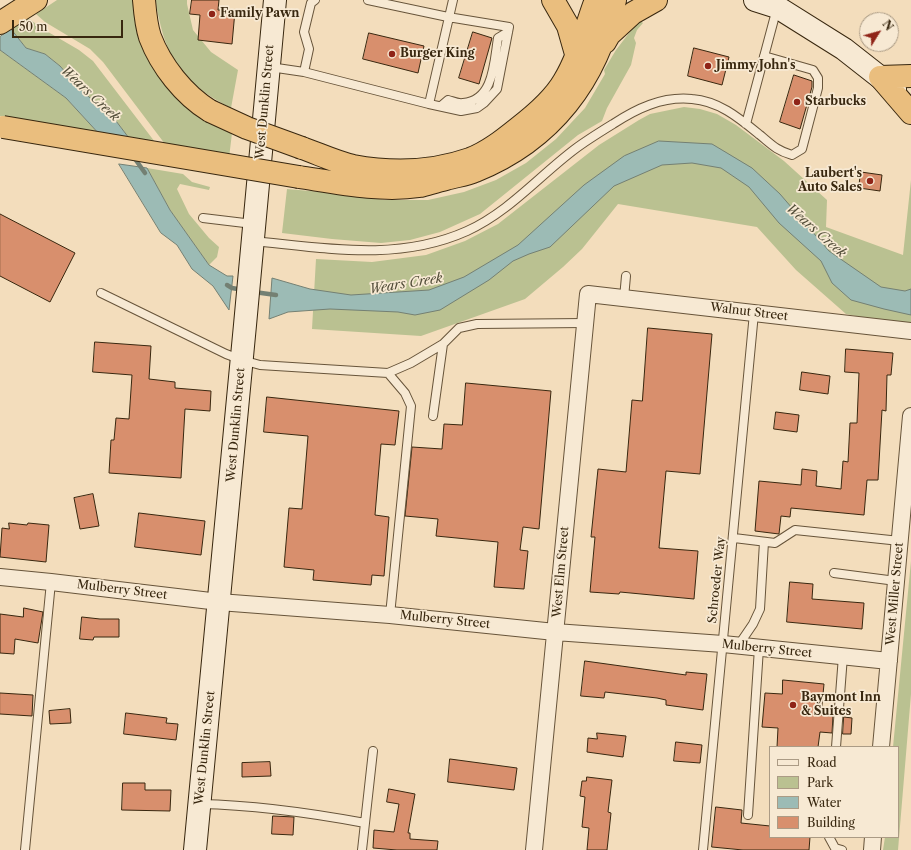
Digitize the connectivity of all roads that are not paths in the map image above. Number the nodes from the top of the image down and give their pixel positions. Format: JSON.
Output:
{"nodes":[{"id":1,"x":36,"y":0,"type":"edge"},
{"id":2,"x":144,"y":0,"type":"edge"},
{"id":3,"x":315,"y":0,"type":"edge"},
{"id":4,"x":368,"y":0,"type":"edge"},
{"id":5,"x":453,"y":0,"type":"edge"},
{"id":6,"x":554,"y":0,"type":"edge"},
{"id":7,"x":599,"y":0,"type":"edge"},
{"id":8,"x":615,"y":0,"type":"edge"},
{"id":9,"x":656,"y":0,"type":"edge"},
{"id":10,"x":755,"y":0,"type":"edge"},
{"id":11,"x":275,"y":2,"type":"edge"},
{"id":12,"x":777,"y":7,"type":"junction"},
{"id":13,"x":448,"y":17,"type":"junction"},
{"id":14,"x":0,"y":23,"type":"edge"},
{"id":15,"x":599,"y":51,"type":"junction"},
{"id":16,"x":576,"y":54,"type":"junction"},
{"id":17,"x":764,"y":56,"type":"junction"},
{"id":18,"x":269,"y":67,"type":"junction"},
{"id":19,"x":304,"y":72,"type":"junction"},
{"id":20,"x":911,"y":76,"type":"edge"},
{"id":21,"x":880,"y":77,"type":"junction"},
{"id":22,"x":911,"y":103,"type":"edge"},
{"id":23,"x":429,"y":104,"type":"junction"},
{"id":24,"x":911,"y":113,"type":"edge"},
{"id":25,"x":746,"y":124,"type":"junction"},
{"id":26,"x":2,"y":126,"type":"edge"},
{"id":27,"x":203,"y":218,"type":"dead end"},
{"id":28,"x":253,"y":233,"type":"junction"},
{"id":29,"x":626,"y":276,"type":"dead end"},
{"id":30,"x":101,"y":293,"type":"dead end"},
{"id":31,"x":588,"y":294,"type":"joint"},
{"id":32,"x":624,"y":298,"type":"junction"},
{"id":33,"x":754,"y":313,"type":"junction"},
{"id":34,"x":585,"y":323,"type":"junction"},
{"id":35,"x":911,"y":331,"type":"edge"},
{"id":36,"x":443,"y":344,"type":"junction"},
{"id":37,"x":242,"y":360,"type":"junction"},
{"id":38,"x":388,"y":372,"type":"junction"},
{"id":39,"x":433,"y":416,"type":"dead end"},
{"id":40,"x":911,"y":416,"type":"edge"},
{"id":41,"x":734,"y":538,"type":"junction"},
{"id":42,"x":900,"y":541,"type":"junction"},
{"id":43,"x":764,"y":542,"type":"junction"},
{"id":44,"x":834,"y":573,"type":"dead end"},
{"id":45,"x":0,"y":577,"type":"edge"},
{"id":46,"x":896,"y":581,"type":"junction"},
{"id":47,"x":51,"y":582,"type":"junction"},
{"id":48,"x":219,"y":602,"type":"junction"},
{"id":49,"x":390,"y":615,"type":"junction"},
{"id":50,"x":555,"y":632,"type":"junction"},
{"id":51,"x":731,"y":645,"type":"junction"},
{"id":52,"x":759,"y":648,"type":"junction"},
{"id":53,"x":844,"y":656,"type":"junction"},
{"id":54,"x":890,"y":661,"type":"junction"},
{"id":55,"x":836,"y":746,"type":"edge"},
{"id":56,"x":881,"y":746,"type":"edge"},
{"id":57,"x":373,"y":751,"type":"dead end"},
{"id":58,"x":199,"y":804,"type":"junction"},
{"id":59,"x":748,"y":815,"type":"dead end"},
{"id":60,"x":365,"y":823,"type":"junction"},
{"id":61,"x":830,"y":838,"type":"edge"},
{"id":62,"x":873,"y":838,"type":"edge"},
{"id":63,"x":25,"y":850,"type":"edge"},
{"id":64,"x":194,"y":850,"type":"edge"},
{"id":65,"x":362,"y":850,"type":"edge"},
{"id":66,"x":534,"y":850,"type":"edge"},
{"id":67,"x":703,"y":850,"type":"edge"},
{"id":68,"x":842,"y":850,"type":"edge"},
{"id":69,"x":872,"y":850,"type":"edge"}],
"edges":[{"from":1,"to":14,"type":"highway"},
{"from":2,"to":16,"type":"highway","bridge":true},
{"from":3,"to":19,"type":"lane"},
{"from":4,"to":13,"type":"lane"},
{"from":5,"to":13,"type":"lane"},
{"from":6,"to":16,"type":"highway"},
{"from":7,"to":16,"type":"highway"},
{"from":8,"to":15,"type":"highway"},
{"from":9,"to":15,"type":"highway"},
{"from":10,"to":12,"type":"main road"},
{"from":11,"to":18,"type":"main road","name":"West Dunklin Street"},
{"from":12,"to":17,"type":"lane"},
{"from":12,"to":21,"type":"main road"},
{"from":13,"to":23,"type":"lane"},
{"from":13,"to":23,"type":"lane"},
{"from":15,"to":26,"type":"highway","bridge":true},
{"from":17,"to":25,"type":"lane"},
{"from":17,"to":25,"type":"lane"},
{"from":18,"to":19,"type":"lane"},
{"from":18,"to":28,"type":"main road","name":"West Dunklin Street"},
{"from":19,"to":23,"type":"lane"},
{"from":20,"to":21,"type":"highway"},
{"from":21,"to":22,"type":"main road"},
{"from":21,"to":24,"type":"highway"},
{"from":25,"to":28,"type":"lane"},
{"from":27,"to":28,"type":"lane"},
{"from":28,"to":37,"type":"main road","name":"West Dunklin Street"},
{"from":29,"to":32,"type":"lane"},
{"from":30,"to":37,"type":"lane"},
{"from":31,"to":32,"type":"street","name":"Walnut Street"},
{"from":31,"to":34,"type":"street","name":"West Elm Street"},
{"from":32,"to":33,"type":"street","name":"Walnut Street"},
{"from":33,"to":35,"type":"street","name":"Walnut Street"},
{"from":33,"to":41,"type":"lane","name":"Schroeder Way"},
{"from":34,"to":36,"type":"lane"},
{"from":34,"to":50,"type":"street","name":"West Elm Street"},
{"from":36,"to":38,"type":"lane"},
{"from":36,"to":39,"type":"lane"},
{"from":37,"to":38,"type":"lane"},
{"from":37,"to":48,"type":"main road","name":"West Dunklin Street"},
{"from":38,"to":49,"type":"lane"},
{"from":40,"to":42,"type":"street","name":"West Miller Street"},
{"from":41,"to":43,"type":"lane"},
{"from":41,"to":51,"type":"lane","name":"Schroeder Way"},
{"from":42,"to":43,"type":"lane"},
{"from":42,"to":46,"type":"street","name":"West Miller Street"},
{"from":43,"to":51,"type":"lane"},
{"from":44,"to":46,"type":"lane"},
{"from":45,"to":47,"type":"street","name":"Mulberry Street"},
{"from":46,"to":54,"type":"street","name":"West Miller Street"},
{"from":47,"to":48,"type":"street","name":"Mulberry Street"},
{"from":47,"to":63,"type":"lane"},
{"from":48,"to":49,"type":"street","name":"Mulberry Street"},
{"from":48,"to":58,"type":"main road","name":"West Dunklin Street"},
{"from":49,"to":50,"type":"street","name":"Mulberry Street"},
{"from":50,"to":51,"type":"street","name":"Mulberry Street"},
{"from":50,"to":66,"type":"street","name":"West Elm Street"},
{"from":51,"to":52,"type":"street","name":"Mulberry Street"},
{"from":51,"to":67,"type":"lane","name":"Schroeder Way"},
{"from":52,"to":53,"type":"street","name":"Mulberry Street"},
{"from":52,"to":59,"type":"lane"},
{"from":53,"to":54,"type":"street","name":"Mulberry Street"},
{"from":53,"to":55,"type":"lane"},
{"from":54,"to":56,"type":"street","name":"West Miller Street"},
{"from":57,"to":60,"type":"lane"},
{"from":58,"to":60,"type":"lane"},
{"from":58,"to":64,"type":"main road","name":"West Dunklin Street"},
{"from":60,"to":65,"type":"lane"},
{"from":61,"to":68,"type":"lane"},
{"from":62,"to":69,"type":"street"}]}
